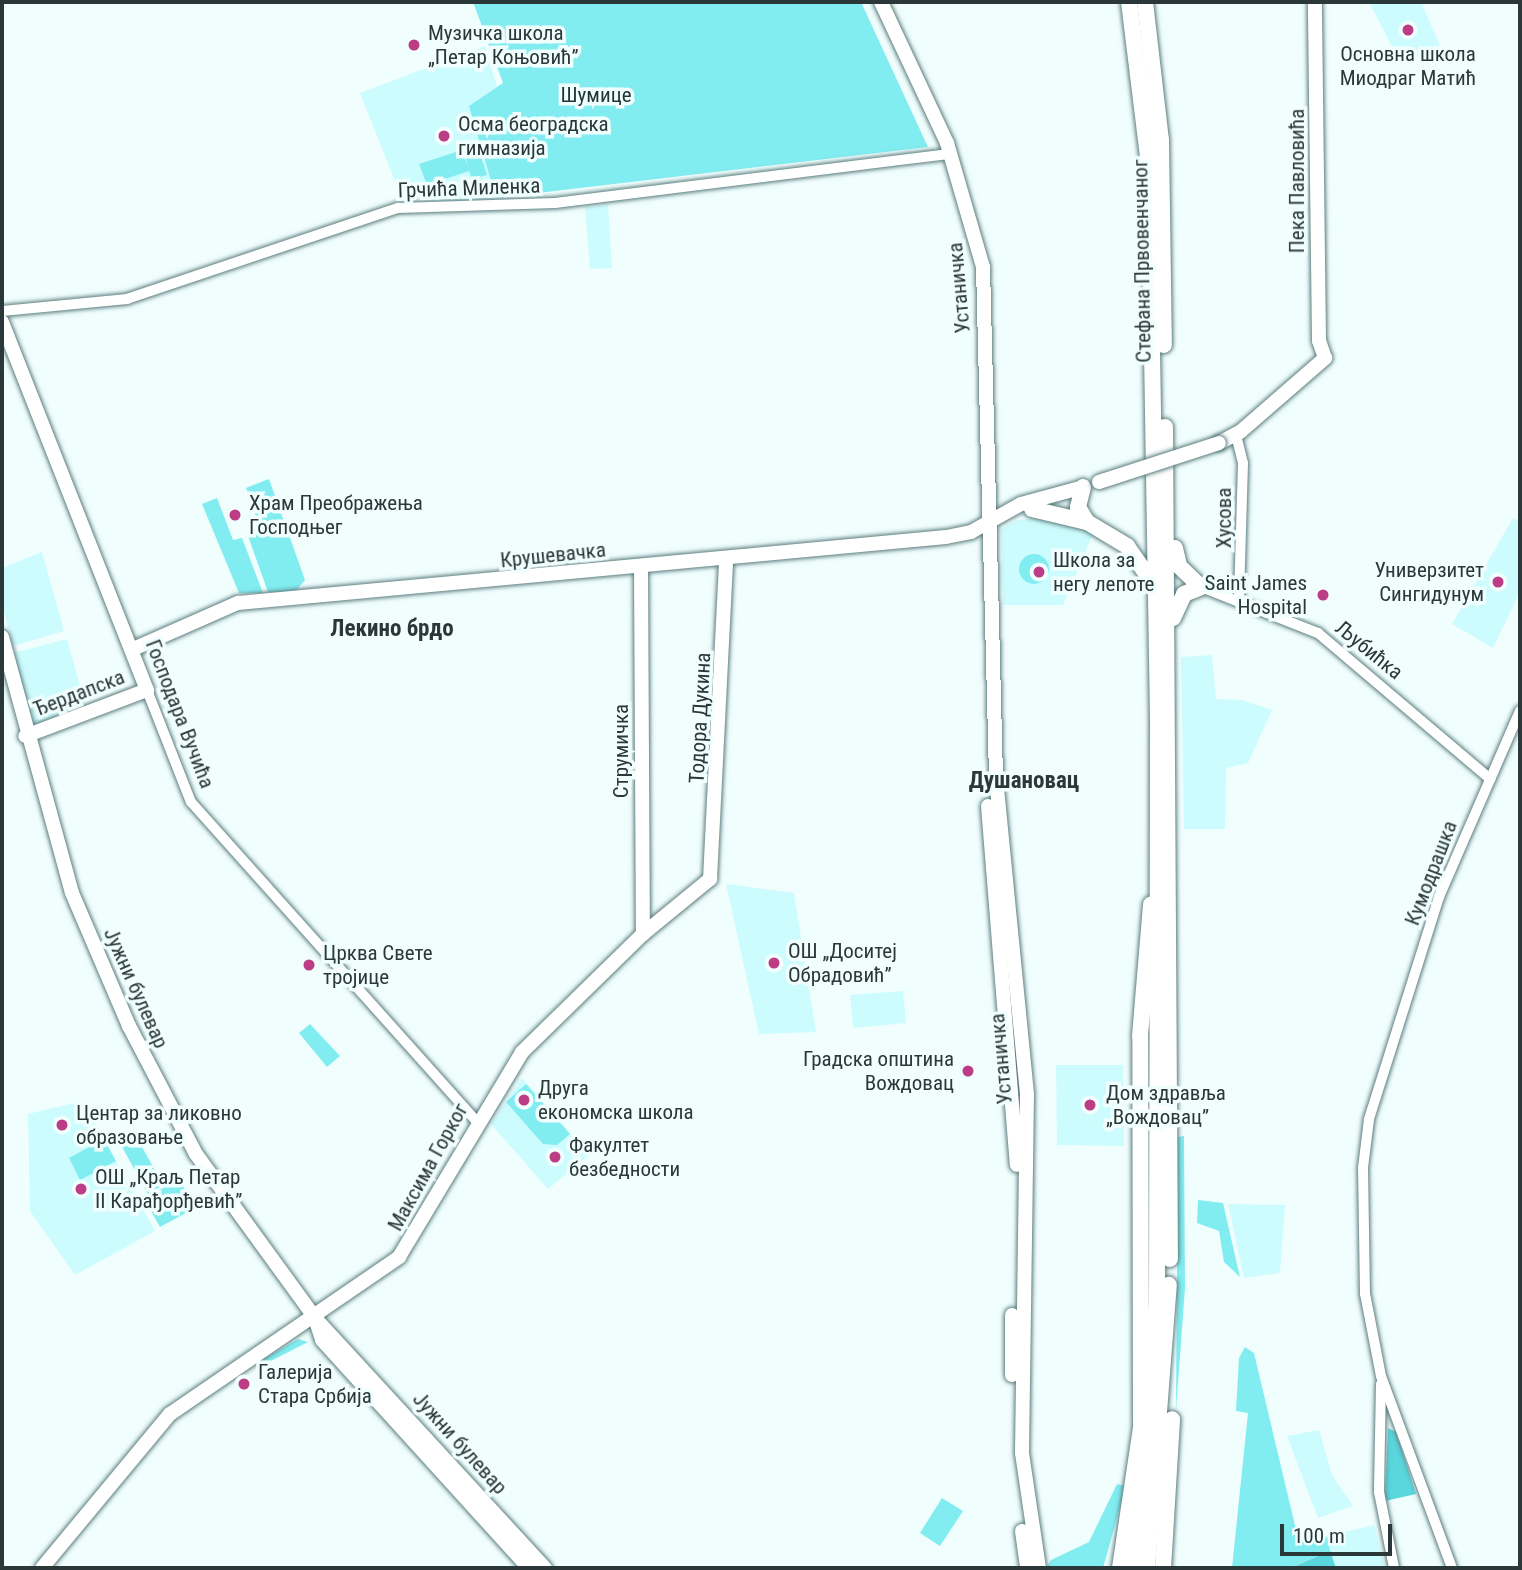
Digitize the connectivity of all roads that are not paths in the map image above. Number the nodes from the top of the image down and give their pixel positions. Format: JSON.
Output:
{"nodes":[{"id":1,"x":881,"y":2,"type":"edge"},
{"id":2,"x":1129,"y":2,"type":"edge"},
{"id":3,"x":1145,"y":2,"type":"edge"},
{"id":4,"x":1315,"y":2,"type":"edge"},
{"id":5,"x":951,"y":154,"type":"junction"},
{"id":6,"x":2,"y":311,"type":"edge"},
{"id":7,"x":2,"y":322,"type":"edge"},
{"id":8,"x":1236,"y":435,"type":"junction"},
{"id":9,"x":1087,"y":486,"type":"junction"},
{"id":10,"x":1156,"y":499,"type":"junction"},
{"id":11,"x":1032,"y":509,"type":"junction"},
{"id":12,"x":1168,"y":520,"type":"junction"},
{"id":13,"x":991,"y":521,"type":"junction"},
{"id":14,"x":1087,"y":522,"type":"junction"},
{"id":15,"x":1122,"y":543,"type":"junction"},
{"id":16,"x":986,"y":547,"type":"junction"},
{"id":17,"x":726,"y":558,"type":"junction"},
{"id":18,"x":641,"y":567,"type":"junction"},
{"id":19,"x":1201,"y":587,"type":"junction"},
{"id":20,"x":1156,"y":590,"type":"junction"},
{"id":21,"x":1239,"y":601,"type":"junction"},
{"id":22,"x":1169,"y":634,"type":"junction"},
{"id":23,"x":2,"y":637,"type":"edge"},
{"id":24,"x":133,"y":649,"type":"junction"},
{"id":25,"x":147,"y":690,"type":"junction"},
{"id":26,"x":1520,"y":712,"type":"edge"},
{"id":27,"x":25,"y":736,"type":"junction"},
{"id":28,"x":1490,"y":779,"type":"junction"},
{"id":29,"x":1158,"y":847,"type":"junction"},
{"id":30,"x":711,"y":878,"type":"joint"},
{"id":31,"x":643,"y":934,"type":"junction"},
{"id":32,"x":475,"y":1121,"type":"junction"},
{"id":33,"x":315,"y":1318,"type":"junction"},
{"id":34,"x":1167,"y":1340,"type":"junction"},
{"id":35,"x":1155,"y":1368,"type":"junction"},
{"id":36,"x":1381,"y":1376,"type":"junction"},
{"id":37,"x":1395,"y":1415,"type":"junction"},
{"id":38,"x":1381,"y":1418,"type":"junction"},
{"id":39,"x":1141,"y":1423,"type":"junction"},
{"id":40,"x":1133,"y":1483,"type":"junction"},
{"id":41,"x":42,"y":1568,"type":"edge"},
{"id":42,"x":529,"y":1568,"type":"edge"},
{"id":43,"x":545,"y":1568,"type":"edge"},
{"id":44,"x":1027,"y":1568,"type":"edge"},
{"id":45,"x":1039,"y":1568,"type":"edge"},
{"id":46,"x":1110,"y":1568,"type":"edge"},
{"id":47,"x":1120,"y":1568,"type":"edge"},
{"id":48,"x":1135,"y":1568,"type":"edge"},
{"id":49,"x":1147,"y":1568,"type":"edge"},
{"id":50,"x":1163,"y":1568,"type":"edge"},
{"id":51,"x":1394,"y":1568,"type":"edge"},
{"id":52,"x":1452,"y":1568,"type":"edge"}],
"edges":[{"from":1,"to":5,"type":"main road","name":"Устаничка"},
{"from":2,"to":10,"type":"highway","name":"Стефана Првовенчаног"},
{"from":3,"to":12,"type":"highway","name":"Стефана Првовенчаног"},
{"from":4,"to":8,"type":"main road","name":"Пека Павловића"},
{"from":5,"to":6,"type":"street","name":"Грчића Миленка"},
{"from":5,"to":13,"type":"main road","name":"Устаничка"},
{"from":7,"to":24,"type":"main road","name":"Господара Вучића"},
{"from":8,"to":9,"type":"main road","bridge":true},
{"from":8,"to":21,"type":"street","name":"Хусова"},
{"from":9,"to":11,"type":"main road"},
{"from":9,"to":13,"type":"main road"},
{"from":9,"to":14,"type":"highway"},
{"from":10,"to":15,"type":"highway"},
{"from":10,"to":20,"type":"highway"},
{"from":11,"to":13,"type":"main road"},
{"from":11,"to":14,"type":"highway"},
{"from":12,"to":19,"type":"highway"},
{"from":12,"to":22,"type":"highway"},
{"from":13,"to":16,"type":"main road","name":"Устаничка"},
{"from":13,"to":17,"type":"main road","name":"Крушевачка"},
{"from":14,"to":15,"type":"highway"},
{"from":15,"to":20,"type":"highway"},
{"from":16,"to":44,"type":"main road","name":"Устаничка"},
{"from":16,"to":45,"type":"main road","name":"Устаничка"},
{"from":17,"to":18,"type":"main road","name":"Крушевачка"},
{"from":17,"to":30,"type":"main road","name":"Тодора Дукина"},
{"from":18,"to":24,"type":"main road","name":"Крушевачка"},
{"from":18,"to":31,"type":"main road","name":"Струмичка"},
{"from":19,"to":21,"type":"street","name":"Љубићка"},
{"from":19,"to":22,"type":"highway"},
{"from":20,"to":29,"type":"highway"},
{"from":21,"to":28,"type":"street","name":"Љубићка"},
{"from":22,"to":34,"type":"highway"},
{"from":23,"to":27,"type":"main road","name":"Јужни булевар"},
{"from":24,"to":25,"type":"main road","name":"Господара Вучића"},
{"from":25,"to":27,"type":"main road","name":"Ђердапска"},
{"from":25,"to":32,"type":"street","name":"Господара Вучића"},
{"from":26,"to":28,"type":"street","name":"Кумодрашка"},
{"from":27,"to":33,"type":"main road","name":"Јужни булевар"},
{"from":28,"to":36,"type":"street","name":"Кумодрашка"},
{"from":29,"to":35,"type":"highway"},
{"from":29,"to":39,"type":"highway"},
{"from":30,"to":31,"type":"main road","name":"Максима Горког"},
{"from":31,"to":32,"type":"main road","name":"Максима Горког"},
{"from":32,"to":33,"type":"main road","name":"Максима Горког"},
{"from":33,"to":41,"type":"main road","name":"Максима Горког"},
{"from":33,"to":42,"type":"main road","name":"Јужни булевар"},
{"from":33,"to":43,"type":"main road","name":"Јужни булевар"},
{"from":34,"to":49,"type":"highway"},
{"from":34,"to":50,"type":"highway"},
{"from":35,"to":39,"type":"highway"},
{"from":35,"to":48,"type":"highway"},
{"from":36,"to":37,"type":"street"},
{"from":36,"to":38,"type":"street"},
{"from":37,"to":38,"type":"street"},
{"from":37,"to":52,"type":"street"},
{"from":38,"to":51,"type":"street"},
{"from":39,"to":40,"type":"highway"},
{"from":40,"to":46,"type":"highway"},
{"from":40,"to":47,"type":"highway"}]}
